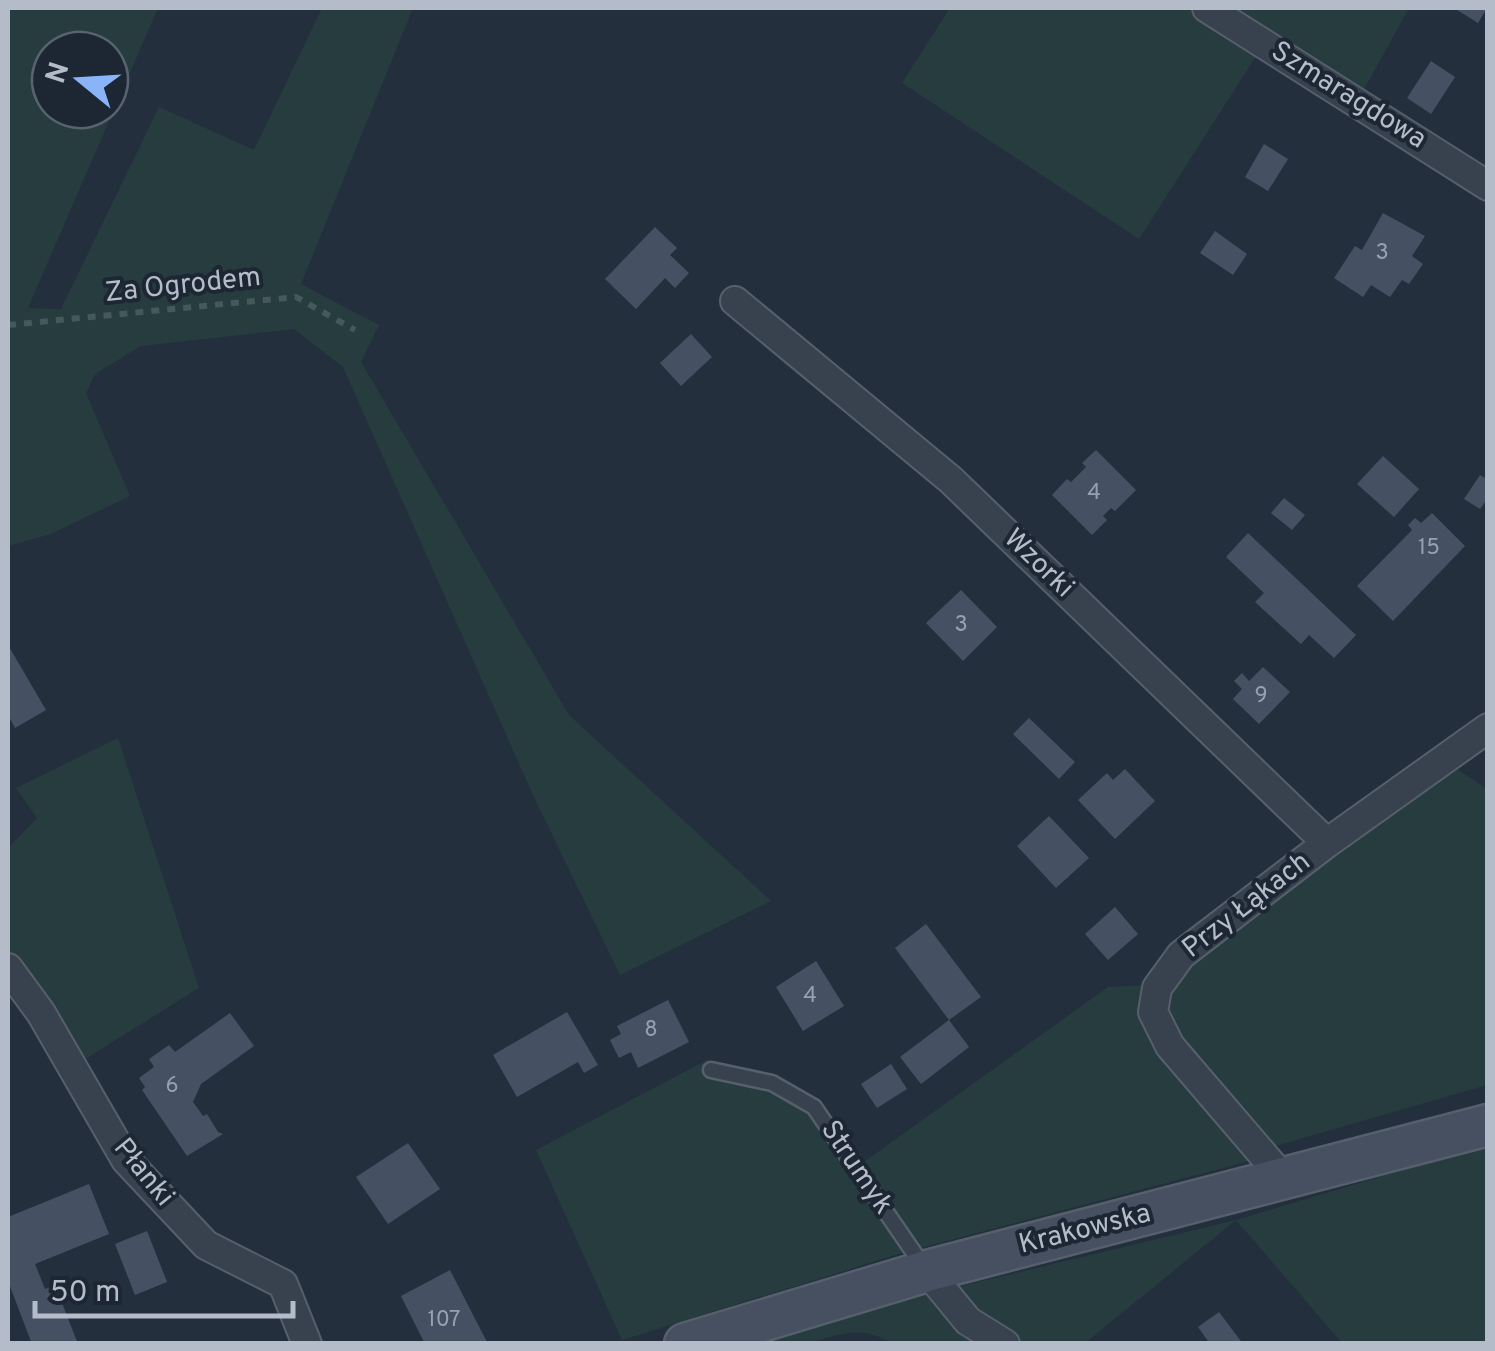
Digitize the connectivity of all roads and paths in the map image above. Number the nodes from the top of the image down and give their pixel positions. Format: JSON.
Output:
{"nodes":[{"id":1,"x":1207,"y":8,"type":"edge"},
{"id":2,"x":1488,"y":186,"type":"edge"},
{"id":3,"x":735,"y":301,"type":"dead end"},
{"id":4,"x":8,"y":325,"type":"edge"},
{"id":5,"x":356,"y":330,"type":"dead end"},
{"id":6,"x":1488,"y":728,"type":"edge"},
{"id":7,"x":1327,"y":843,"type":"junction"},
{"id":8,"x":8,"y":968,"type":"edge"},
{"id":9,"x":711,"y":1070,"type":"dead end"},
{"id":10,"x":1488,"y":1125,"type":"edge"},
{"id":11,"x":1284,"y":1179,"type":"junction"},
{"id":12,"x":926,"y":1271,"type":"junction"},
{"id":13,"x":307,"y":1344,"type":"edge"},
{"id":14,"x":685,"y":1344,"type":"edge"},
{"id":15,"x":1005,"y":1344,"type":"edge"}],
"edges":[{"from":1,"to":2,"type":"street","name":"Szmaragdowa"},
{"from":3,"to":7,"type":"street","name":"Wzorki"},
{"from":4,"to":5,"type":"path","name":"Za Ogrodem"},
{"from":6,"to":7,"type":"street","name":"Przy Łąkach"},
{"from":7,"to":11,"type":"street","name":"Przy Łąkach"},
{"from":8,"to":13,"type":"street","name":"Płanki"},
{"from":9,"to":12,"type":"lane","name":"Strumyk"},
{"from":10,"to":11,"type":"street","name":"Krakowska"},
{"from":11,"to":12,"type":"street","name":"Krakowska"},
{"from":12,"to":14,"type":"street","name":"Krakowska"},
{"from":12,"to":15,"type":"street"}]}
